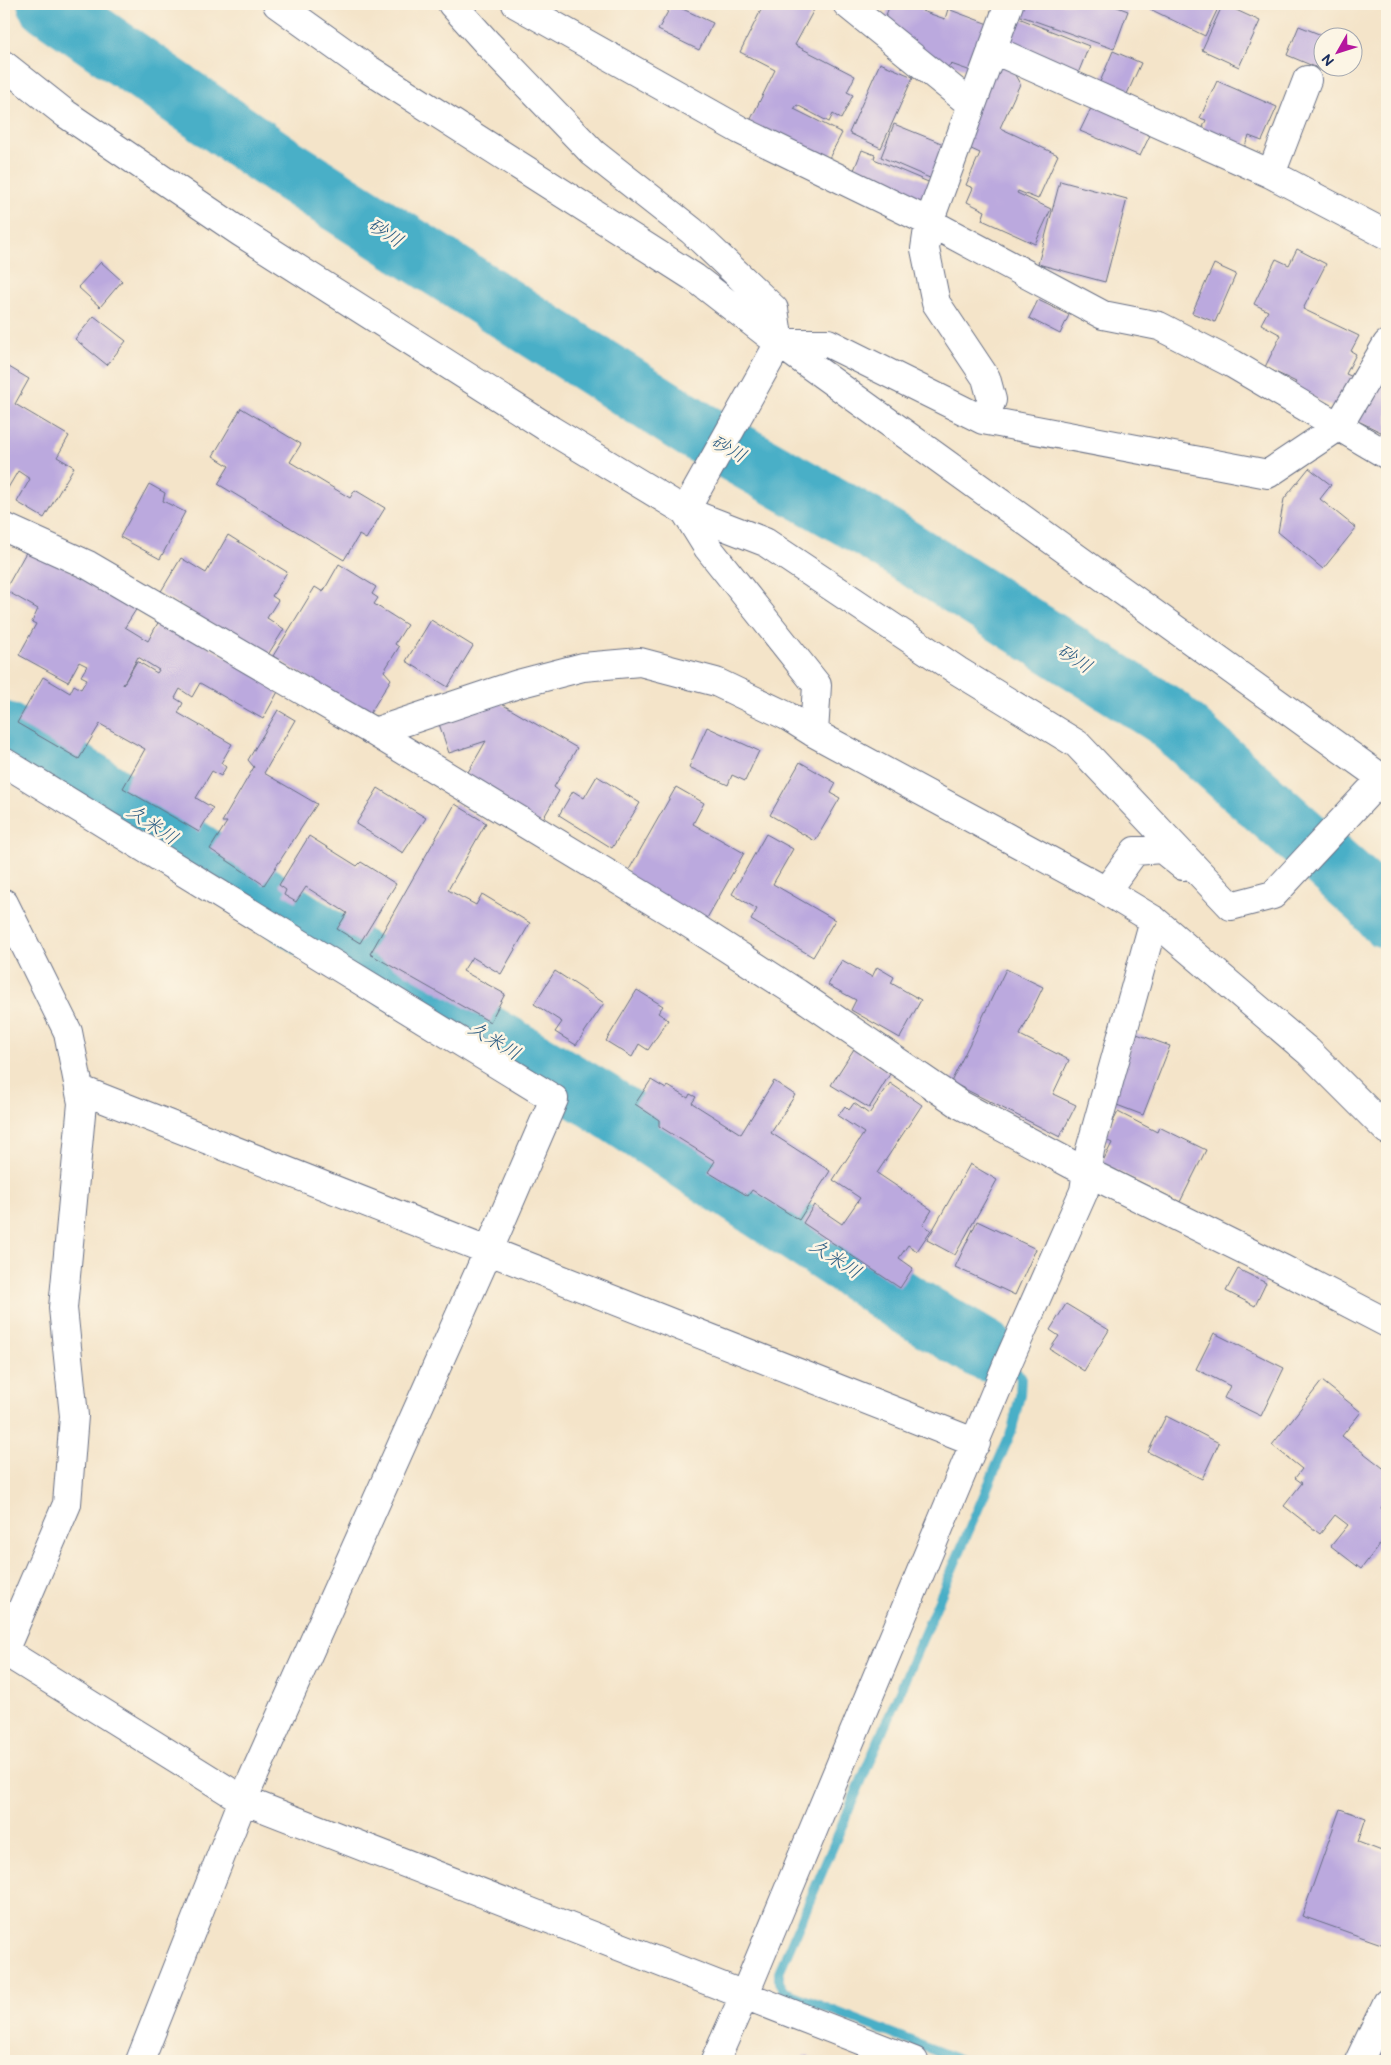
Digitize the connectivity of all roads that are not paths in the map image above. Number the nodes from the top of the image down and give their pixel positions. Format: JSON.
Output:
{"nodes":[{"id":1,"x":276,"y":4,"type":"edge"},
{"id":2,"x":452,"y":4,"type":"edge"},
{"id":3,"x":516,"y":4,"type":"edge"},
{"id":4,"x":847,"y":4,"type":"edge"},
{"id":5,"x":1009,"y":4,"type":"edge"},
{"id":6,"x":992,"y":49,"type":"junction"},
{"id":7,"x":4,"y":66,"type":"edge"},
{"id":8,"x":1306,"y":80,"type":"dead end"},
{"id":9,"x":972,"y":105,"type":"junction"},
{"id":10,"x":1271,"y":174,"type":"junction"},
{"id":11,"x":929,"y":222,"type":"junction"},
{"id":12,"x":1387,"y":236,"type":"edge"},
{"id":13,"x":780,"y":343,"type":"junction"},
{"id":14,"x":1387,"y":344,"type":"edge"},
{"id":15,"x":982,"y":420,"type":"junction"},
{"id":16,"x":1338,"y":427,"type":"junction"},
{"id":17,"x":1387,"y":455,"type":"edge"},
{"id":18,"x":684,"y":511,"type":"junction"},
{"id":19,"x":4,"y":527,"type":"edge"},
{"id":20,"x":374,"y":732,"type":"junction"},
{"id":21,"x":814,"y":733,"type":"junction"},
{"id":22,"x":4,"y":762,"type":"edge"},
{"id":23,"x":1385,"y":780,"type":"edge"},
{"id":24,"x":1106,"y":892,"type":"junction"},
{"id":25,"x":4,"y":903,"type":"edge"},
{"id":26,"x":1231,"y":906,"type":"junction"},
{"id":27,"x":1154,"y":920,"type":"junction"},
{"id":28,"x":79,"y":1089,"type":"junction"},
{"id":29,"x":1387,"y":1130,"type":"edge"},
{"id":30,"x":1087,"y":1172,"type":"junction"},
{"id":31,"x":488,"y":1252,"type":"junction"},
{"id":32,"x":1387,"y":1323,"type":"edge"},
{"id":33,"x":976,"y":1443,"type":"junction"},
{"id":34,"x":243,"y":1800,"type":"junction"},
{"id":35,"x":744,"y":1996,"type":"junction"},
{"id":36,"x":1387,"y":2003,"type":"edge"},
{"id":37,"x":140,"y":2061,"type":"edge"},
{"id":38,"x":715,"y":2061,"type":"edge"},
{"id":39,"x":914,"y":2061,"type":"edge"},
{"id":40,"x":1359,"y":2061,"type":"edge"}],
"edges":[{"from":1,"to":13,"type":"street"},
{"from":2,"to":13,"type":"street"},
{"from":3,"to":11,"type":"street"},
{"from":4,"to":9,"type":"street"},
{"from":5,"to":6,"type":"street"},
{"from":6,"to":9,"type":"street"},
{"from":6,"to":10,"type":"street"},
{"from":7,"to":18,"type":"street"},
{"from":8,"to":10,"type":"street"},
{"from":9,"to":11,"type":"street"},
{"from":10,"to":12,"type":"street"},
{"from":11,"to":15,"type":"street"},
{"from":11,"to":16,"type":"street"},
{"from":13,"to":15,"type":"street"},
{"from":13,"to":18,"type":"street"},
{"from":13,"to":23,"type":"street"},
{"from":14,"to":16,"type":"street"},
{"from":15,"to":16,"type":"street"},
{"from":16,"to":17,"type":"street"},
{"from":18,"to":21,"type":"street"},
{"from":18,"to":26,"type":"street"},
{"from":19,"to":20,"type":"street"},
{"from":20,"to":21,"type":"street"},
{"from":20,"to":30,"type":"street"},
{"from":21,"to":24,"type":"street"},
{"from":22,"to":31,"type":"street"},
{"from":23,"to":26,"type":"street"},
{"from":24,"to":26,"type":"street"},
{"from":24,"to":27,"type":"street"},
{"from":25,"to":28,"type":"street"},
{"from":27,"to":29,"type":"street"},
{"from":27,"to":30,"type":"street"},
{"from":28,"to":31,"type":"street"},
{"from":28,"to":34,"type":"street"},
{"from":30,"to":32,"type":"street"},
{"from":30,"to":33,"type":"street"},
{"from":31,"to":33,"type":"street"},
{"from":31,"to":34,"type":"street"},
{"from":33,"to":35,"type":"street"},
{"from":34,"to":35,"type":"street"},
{"from":34,"to":37,"type":"street"},
{"from":35,"to":38,"type":"street"},
{"from":35,"to":39,"type":"street"},
{"from":36,"to":40,"type":"street"}]}
